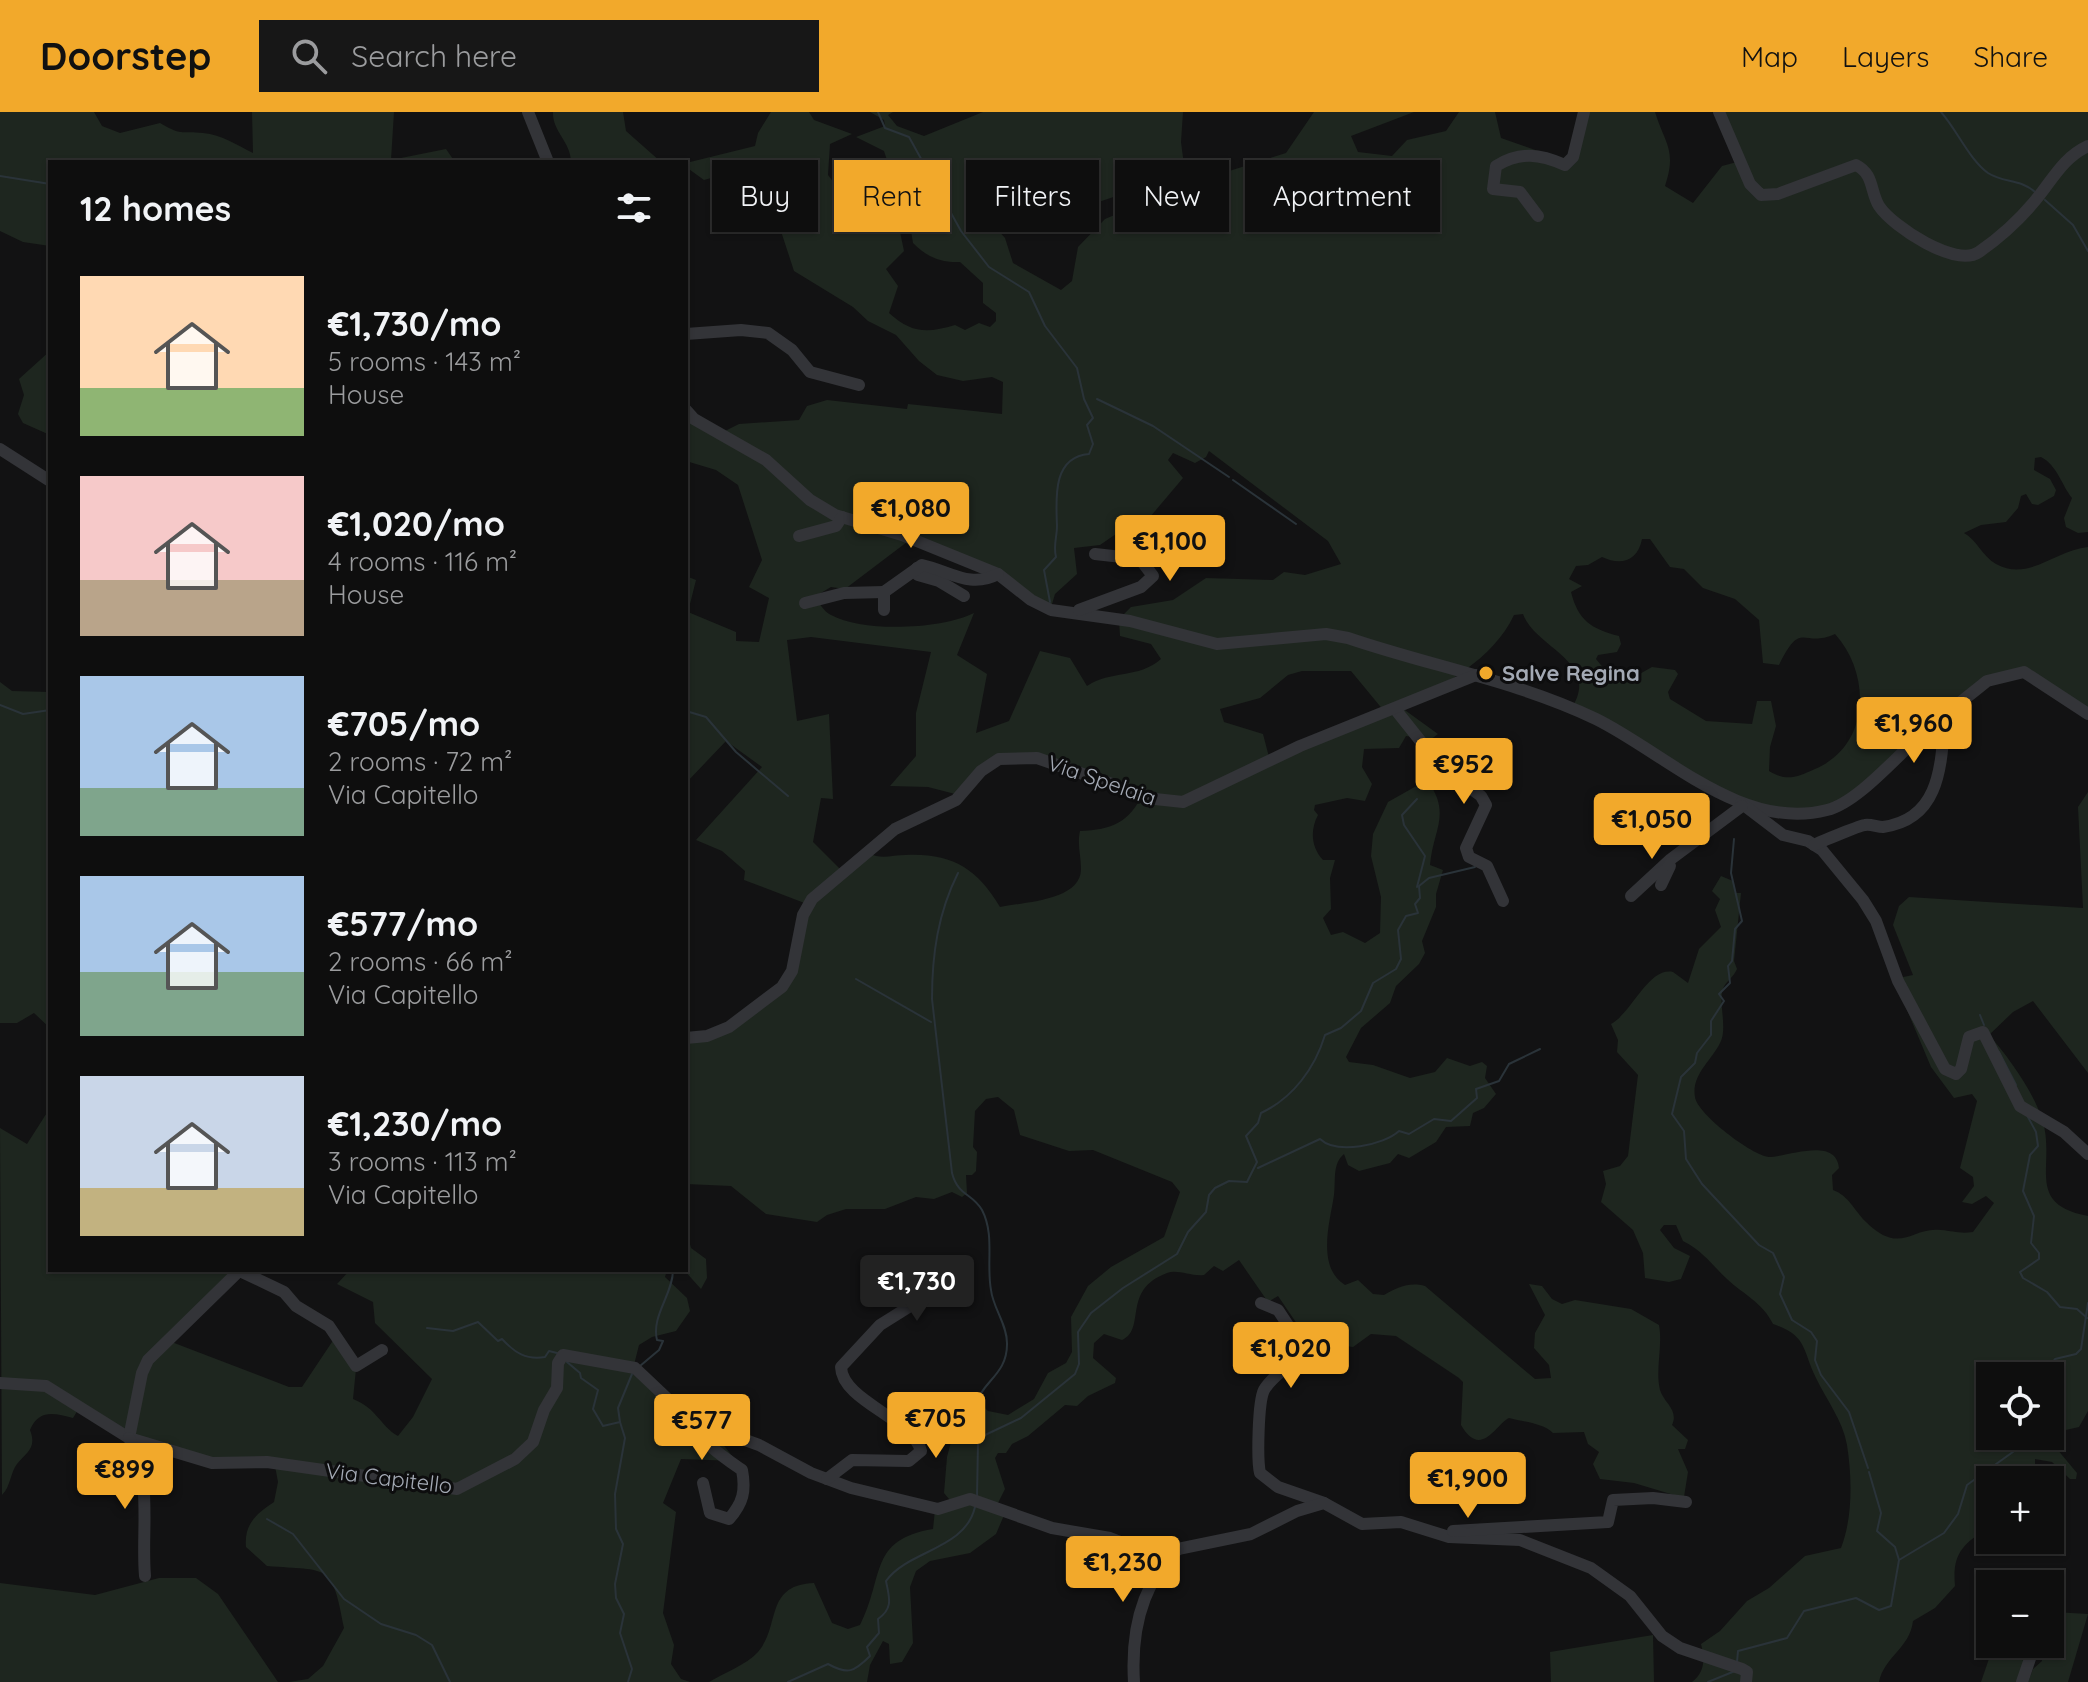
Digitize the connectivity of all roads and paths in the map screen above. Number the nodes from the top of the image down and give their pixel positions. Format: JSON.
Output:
{"nodes":[{"id":1,"x":528,"y":112,"type":"edge"},
{"id":2,"x":1584,"y":112,"type":"edge"},
{"id":3,"x":1719,"y":112,"type":"edge"},
{"id":4,"x":2088,"y":146,"type":"edge"},
{"id":5,"x":547,"y":160,"type":"edge"},
{"id":6,"x":1538,"y":216,"type":"dead end"},
{"id":7,"x":688,"y":334,"type":"edge"},
{"id":8,"x":859,"y":385,"type":"dead end"},
{"id":9,"x":688,"y":412,"type":"edge"},
{"id":10,"x":0,"y":449,"type":"edge"},
{"id":11,"x":48,"y":480,"type":"edge"},
{"id":12,"x":842,"y":517,"type":"junction"},
{"id":13,"x":799,"y":536,"type":"dead end"},
{"id":14,"x":1095,"y":554,"type":"dead end"},
{"id":15,"x":917,"y":568,"type":"junction"},
{"id":16,"x":998,"y":574,"type":"junction"},
{"id":17,"x":884,"y":592,"type":"junction"},
{"id":18,"x":964,"y":596,"type":"dead end"},
{"id":19,"x":805,"y":603,"type":"dead end"},
{"id":20,"x":884,"y":610,"type":"dead end"},
{"id":21,"x":1076,"y":611,"type":"junction"},
{"id":22,"x":1476,"y":675,"type":"junction"},
{"id":23,"x":1395,"y":709,"type":"junction"},
{"id":24,"x":2088,"y":714,"type":"edge"},
{"id":25,"x":1945,"y":716,"type":"junction"},
{"id":26,"x":1741,"y":803,"type":"junction"},
{"id":27,"x":1814,"y":845,"type":"junction"},
{"id":28,"x":1678,"y":853,"type":"junction"},
{"id":29,"x":1661,"y":885,"type":"dead end"},
{"id":30,"x":1631,"y":896,"type":"dead end"},
{"id":31,"x":1503,"y":901,"type":"dead end"},
{"id":32,"x":688,"y":1038,"type":"edge"},
{"id":33,"x":2088,"y":1154,"type":"edge"},
{"id":34,"x":912,"y":1265,"type":"dead end"},
{"id":35,"x":238,"y":1272,"type":"edge"},
{"id":36,"x":244,"y":1272,"type":"edge"},
{"id":37,"x":1261,"y":1303,"type":"dead end"},
{"id":38,"x":382,"y":1350,"type":"dead end"},
{"id":39,"x":0,"y":1383,"type":"edge"},
{"id":40,"x":690,"y":1420,"type":"junction"},
{"id":41,"x":129,"y":1438,"type":"junction"},
{"id":42,"x":827,"y":1479,"type":"junction"},
{"id":43,"x":703,"y":1483,"type":"dead end"},
{"id":44,"x":1686,"y":1502,"type":"dead end"},
{"id":45,"x":1324,"y":1503,"type":"junction"},
{"id":46,"x":1443,"y":1535,"type":"junction"},
{"id":47,"x":1178,"y":1549,"type":"junction"},
{"id":48,"x":1144,"y":1551,"type":"junction"},
{"id":49,"x":1158,"y":1575,"type":"junction"},
{"id":50,"x":145,"y":1576,"type":"dead end"},
{"id":51,"x":2030,"y":1658,"type":"edge"},
{"id":52,"x":1134,"y":1682,"type":"edge"},
{"id":53,"x":1746,"y":1682,"type":"edge"},
{"id":54,"x":2022,"y":1682,"type":"edge"}],
"edges":[{"from":1,"to":5,"type":"street"},
{"from":2,"to":6,"type":"street"},
{"from":3,"to":4,"type":"street"},
{"from":7,"to":8,"type":"street"},
{"from":9,"to":12,"type":"street"},
{"from":10,"to":11,"type":"street"},
{"from":12,"to":13,"type":"street"},
{"from":12,"to":16,"type":"street"},
{"from":14,"to":21,"type":"street"},
{"from":15,"to":16,"type":"street"},
{"from":15,"to":17,"type":"street"},
{"from":15,"to":18,"type":"street"},
{"from":16,"to":21,"type":"street"},
{"from":17,"to":19,"type":"street"},
{"from":17,"to":20,"type":"street"},
{"from":21,"to":22,"type":"street"},
{"from":22,"to":23,"type":"street","name":"Via Spelaia"},
{"from":22,"to":26,"type":"street"},
{"from":23,"to":31,"type":"street"},
{"from":23,"to":32,"type":"street","name":"Via Spelaia"},
{"from":24,"to":25,"type":"street"},
{"from":25,"to":26,"type":"street"},
{"from":25,"to":27,"type":"street"},
{"from":26,"to":27,"type":"street"},
{"from":26,"to":28,"type":"street"},
{"from":27,"to":33,"type":"street"},
{"from":28,"to":29,"type":"street"},
{"from":28,"to":30,"type":"street"},
{"from":34,"to":42,"type":"street"},
{"from":35,"to":41,"type":"street"},
{"from":36,"to":38,"type":"street"},
{"from":37,"to":45,"type":"street"},
{"from":39,"to":41,"type":"street"},
{"from":40,"to":41,"type":"street","name":"Via Capitello"},
{"from":40,"to":42,"type":"street","name":"Via Capitello"},
{"from":40,"to":43,"type":"street"},
{"from":41,"to":50,"type":"street"},
{"from":42,"to":48,"type":"street","name":"Via Capitello"},
{"from":44,"to":46,"type":"street"},
{"from":45,"to":46,"type":"street"},
{"from":45,"to":47,"type":"street","name":"Via Capitello"},
{"from":46,"to":53,"type":"street"},
{"from":47,"to":48,"type":"street","name":"Via Capitello"},
{"from":47,"to":49,"type":"street"},
{"from":48,"to":49,"type":"street"},
{"from":49,"to":52,"type":"street"},
{"from":51,"to":54,"type":"street"}]}
